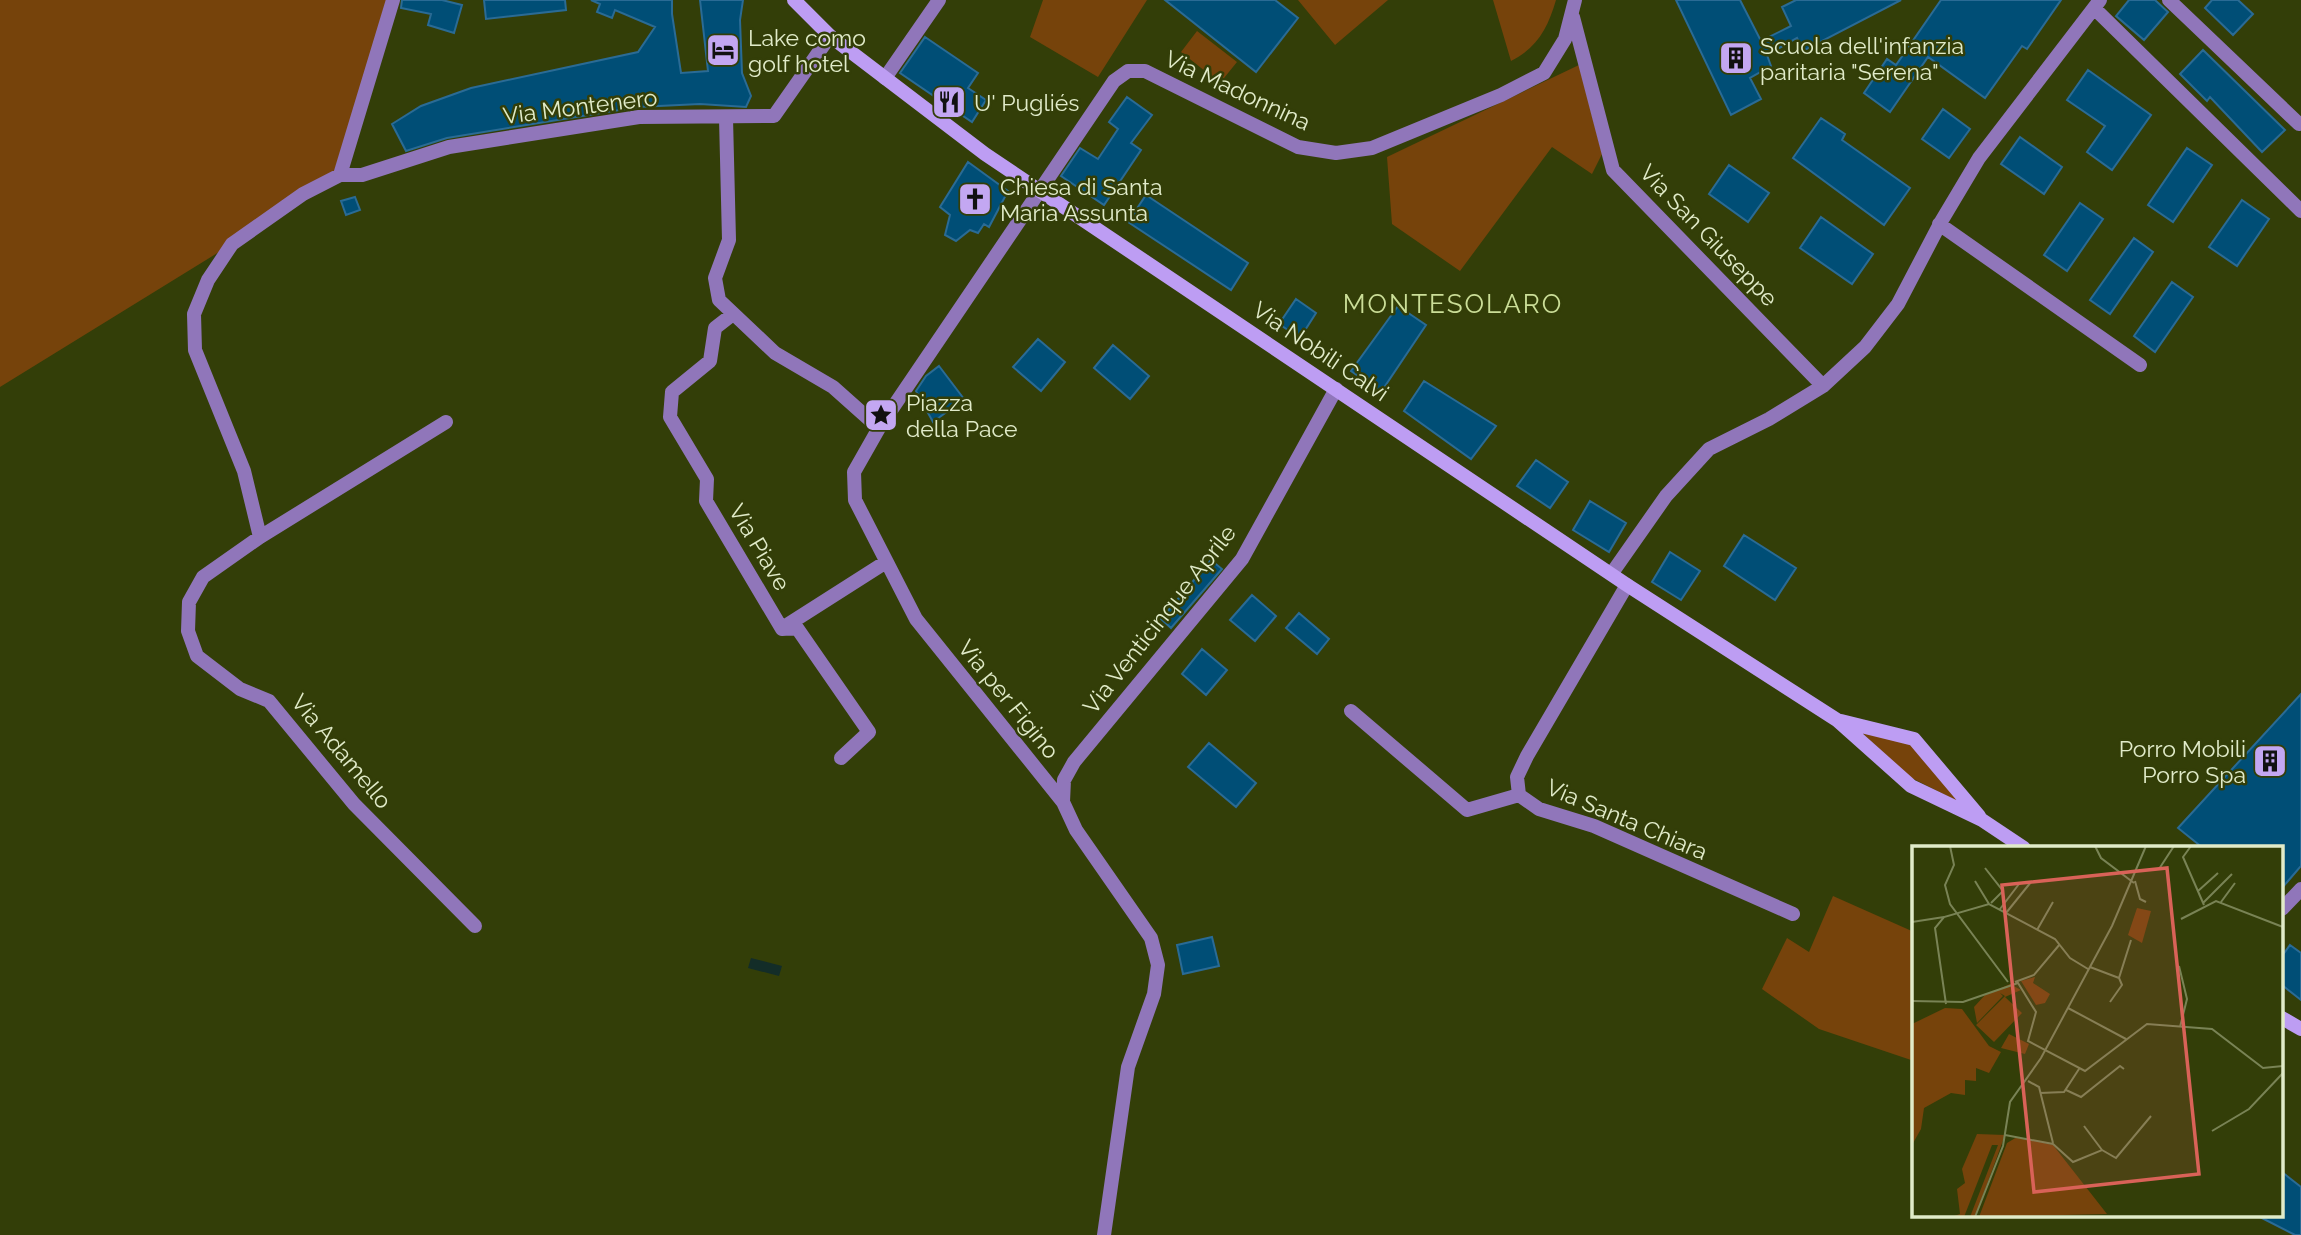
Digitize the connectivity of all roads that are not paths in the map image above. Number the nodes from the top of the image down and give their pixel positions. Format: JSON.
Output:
{"nodes":[{"id":1,"x":393,"y":0,"type":"edge"},
{"id":2,"x":793,"y":0,"type":"edge"},
{"id":3,"x":939,"y":0,"type":"edge"},
{"id":4,"x":1575,"y":0,"type":"edge"},
{"id":5,"x":2169,"y":0,"type":"edge"},
{"id":6,"x":2097,"y":4,"type":"edge"},
{"id":7,"x":1573,"y":17,"type":"junction"},
{"id":8,"x":830,"y":36,"type":"junction"},
{"id":9,"x":885,"y":78,"type":"junction"},
{"id":10,"x":726,"y":118,"type":"junction"},
{"id":11,"x":2299,"y":124,"type":"dead end"},
{"id":12,"x":340,"y":175,"type":"junction"},
{"id":13,"x":1041,"y":190,"type":"junction"},
{"id":14,"x":2301,"y":211,"type":"edge"},
{"id":15,"x":1939,"y":224,"type":"junction"},
{"id":16,"x":733,"y":314,"type":"junction"},
{"id":17,"x":2140,"y":365,"type":"dead end"},
{"id":18,"x":1823,"y":386,"type":"junction"},
{"id":19,"x":1336,"y":389,"type":"junction"},
{"id":20,"x":446,"y":422,"type":"dead end"},
{"id":21,"x":878,"y":428,"type":"junction"},
{"id":22,"x":260,"y":537,"type":"junction"},
{"id":23,"x":886,"y":562,"type":"junction"},
{"id":24,"x":1612,"y":573,"type":"junction"},
{"id":25,"x":1627,"y":585,"type":"junction"},
{"id":26,"x":782,"y":628,"type":"junction"},
{"id":27,"x":1351,"y":711,"type":"dead end"},
{"id":28,"x":1837,"y":720,"type":"junction"},
{"id":29,"x":841,"y":758,"type":"dead end"},
{"id":30,"x":1520,"y":795,"type":"junction"},
{"id":31,"x":1063,"y":802,"type":"junction"},
{"id":32,"x":1982,"y":820,"type":"junction"},
{"id":33,"x":2021,"y":846,"type":"edge"},
{"id":34,"x":2301,"y":888,"type":"edge"},
{"id":35,"x":2284,"y":907,"type":"edge"},
{"id":36,"x":1793,"y":914,"type":"dead end"},
{"id":37,"x":475,"y":926,"type":"dead end"},
{"id":38,"x":2284,"y":1018,"type":"edge"},
{"id":39,"x":2301,"y":1029,"type":"edge"},
{"id":40,"x":1104,"y":1235,"type":"edge"}],
"edges":[{"from":1,"to":12,"type":"street"},
{"from":2,"to":8,"type":"main road","name":"Via Nobili Calvi"},
{"from":3,"to":9,"type":"street"},
{"from":4,"to":7,"type":"street"},
{"from":5,"to":11,"type":"street"},
{"from":6,"to":14,"type":"street"},
{"from":6,"to":15,"type":"street"},
{"from":7,"to":13,"type":"street","name":"Via Madonnina"},
{"from":7,"to":18,"type":"street","name":"Via San Giuseppe"},
{"from":8,"to":9,"type":"main road","name":"Via Nobili Calvi"},
{"from":8,"to":10,"type":"street","name":"Via Montenero"},
{"from":9,"to":13,"type":"main road","name":"Via Nobili Calvi"},
{"from":10,"to":12,"type":"street","name":"Via Montenero"},
{"from":10,"to":16,"type":"street"},
{"from":12,"to":22,"type":"street"},
{"from":13,"to":19,"type":"main road","name":"Via Nobili Calvi"},
{"from":13,"to":21,"type":"street","name":"Via Madonnina"},
{"from":15,"to":17,"type":"street"},
{"from":15,"to":18,"type":"street"},
{"from":16,"to":21,"type":"street"},
{"from":16,"to":26,"type":"street","name":"Via Piave"},
{"from":18,"to":24,"type":"street"},
{"from":19,"to":24,"type":"main road","name":"Via Nobili Calvi"},
{"from":19,"to":31,"type":"street","name":"Via Venticinque Aprile"},
{"from":20,"to":22,"type":"street","name":"Via Adamello"},
{"from":21,"to":23,"type":"street","name":"Via per Figino"},
{"from":22,"to":37,"type":"street","name":"Via Adamello"},
{"from":23,"to":26,"type":"street","name":"Via Piave"},
{"from":23,"to":31,"type":"street","name":"Via per Figino"},
{"from":24,"to":25,"type":"main road","name":"Via Nobili Calvi"},
{"from":25,"to":28,"type":"main road","name":"Via Nobili Calvi"},
{"from":25,"to":30,"type":"street"},
{"from":26,"to":29,"type":"street","name":"Via Piave"},
{"from":27,"to":30,"type":"street","name":"Via Santa Chiara"},
{"from":28,"to":32,"type":"main road","name":"Via Nobili Calvi"},
{"from":28,"to":32,"type":"main road","name":"Via Nobili Calvi"},
{"from":30,"to":36,"type":"street","name":"Via Santa Chiara"},
{"from":31,"to":40,"type":"street","name":"Via per Figino"},
{"from":32,"to":33,"type":"main road","name":"Via Nobili Calvi"},
{"from":34,"to":35,"type":"street"},
{"from":38,"to":39,"type":"main road"}]}
